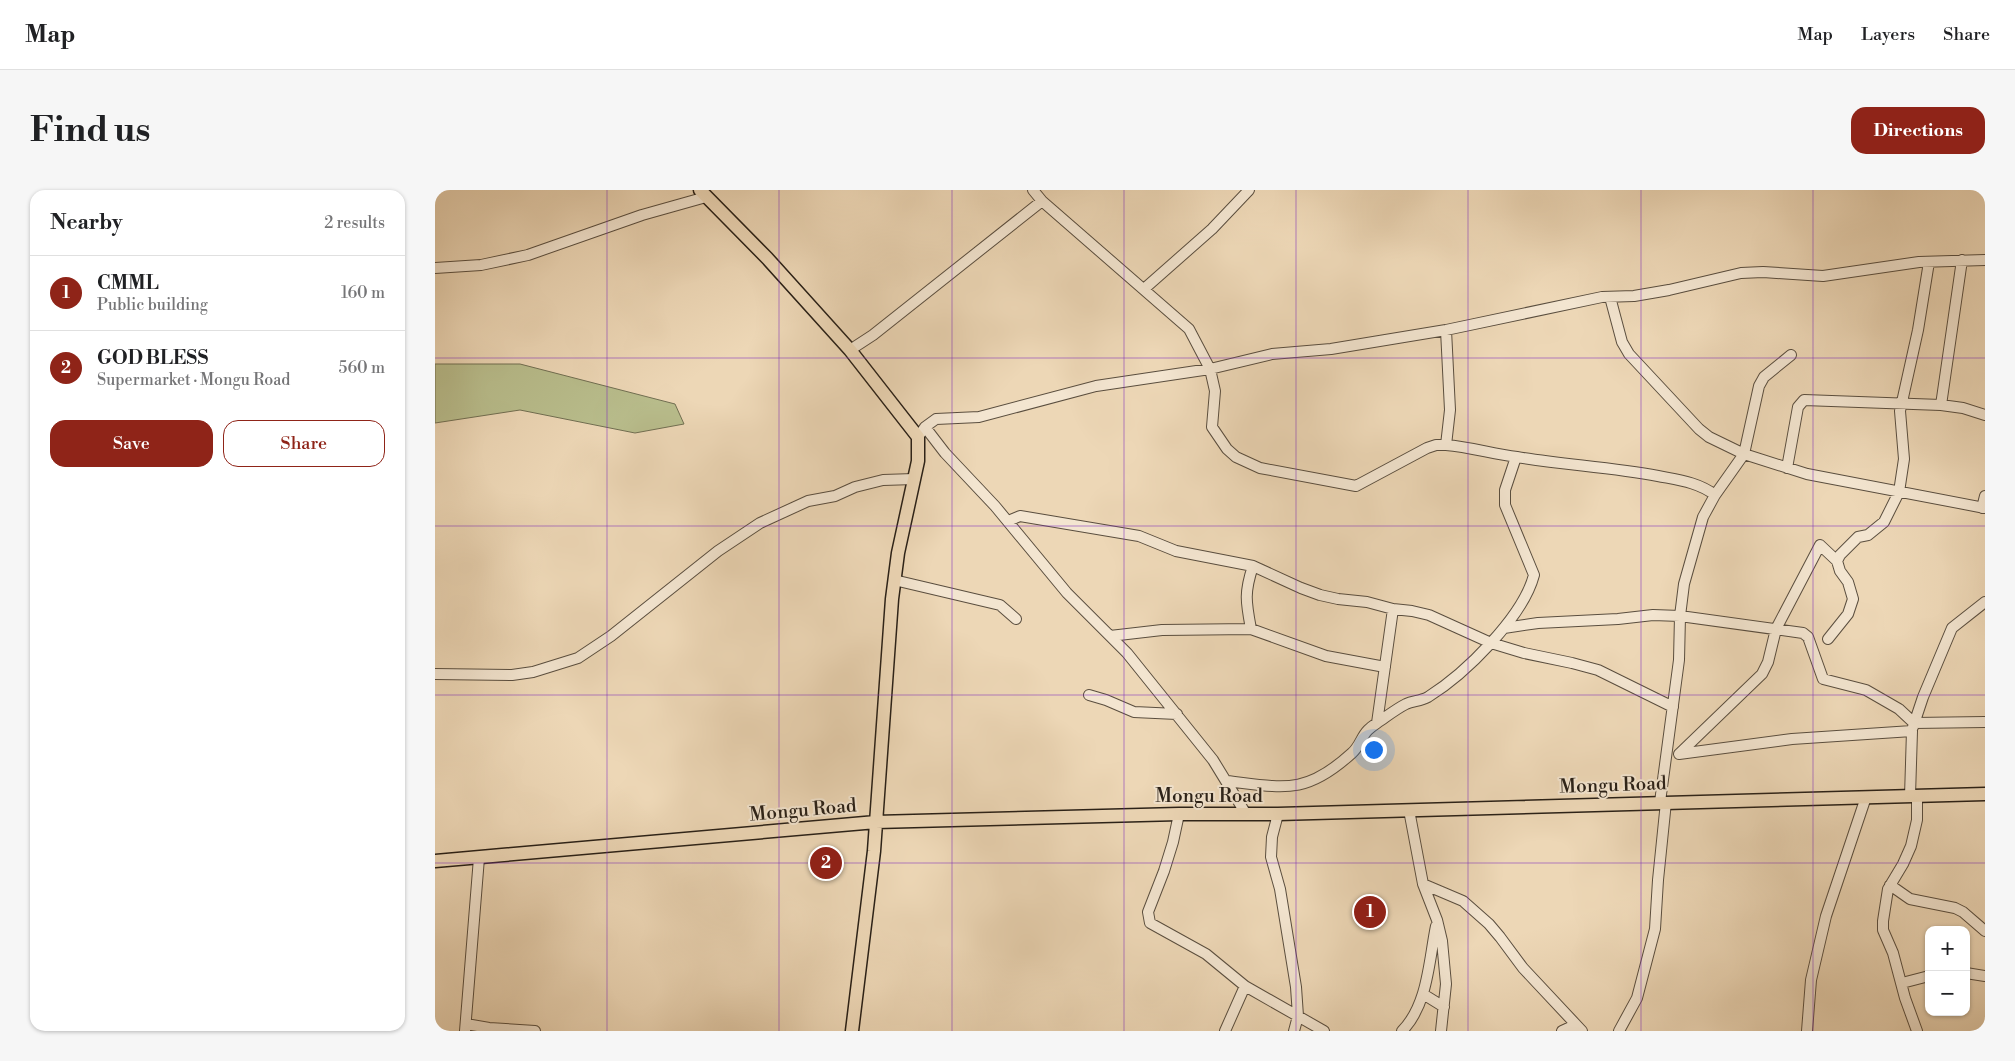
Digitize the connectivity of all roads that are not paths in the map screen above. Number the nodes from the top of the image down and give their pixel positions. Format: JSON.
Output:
{"nodes":[{"id":1,"x":1033,"y":190,"type":"edge"},
{"id":2,"x":1249,"y":190,"type":"edge"},
{"id":3,"x":703,"y":194,"type":"edge"},
{"id":4,"x":1042,"y":201,"type":"junction"},
{"id":5,"x":1962,"y":260,"type":"junction"},
{"id":6,"x":1985,"y":260,"type":"edge"},
{"id":7,"x":1929,"y":262,"type":"junction"},
{"id":8,"x":435,"y":268,"type":"edge"},
{"id":9,"x":1144,"y":289,"type":"junction"},
{"id":10,"x":1610,"y":297,"type":"junction"},
{"id":11,"x":1446,"y":330,"type":"junction"},
{"id":12,"x":850,"y":350,"type":"junction"},
{"id":13,"x":1791,"y":355,"type":"dead end"},
{"id":14,"x":1210,"y":369,"type":"junction"},
{"id":15,"x":1902,"y":403,"type":"junction"},
{"id":16,"x":1941,"y":405,"type":"junction"},
{"id":17,"x":1985,"y":415,"type":"edge"},
{"id":18,"x":922,"y":432,"type":"junction"},
{"id":19,"x":1446,"y":445,"type":"junction"},
{"id":20,"x":1744,"y":454,"type":"junction"},
{"id":21,"x":1516,"y":457,"type":"junction"},
{"id":22,"x":1787,"y":468,"type":"junction"},
{"id":23,"x":914,"y":479,"type":"junction"},
{"id":24,"x":1899,"y":492,"type":"junction"},
{"id":25,"x":1715,"y":495,"type":"junction"},
{"id":26,"x":1985,"y":496,"type":"edge"},
{"id":27,"x":1983,"y":508,"type":"edge"},
{"id":28,"x":1008,"y":521,"type":"junction"},
{"id":29,"x":1837,"y":561,"type":"junction"},
{"id":30,"x":1253,"y":566,"type":"junction"},
{"id":31,"x":894,"y":580,"type":"junction"},
{"id":32,"x":1985,"y":602,"type":"edge"},
{"id":33,"x":1393,"y":609,"type":"junction"},
{"id":34,"x":1679,"y":616,"type":"junction"},
{"id":35,"x":1016,"y":619,"type":"dead end"},
{"id":36,"x":1504,"y":628,"type":"junction"},
{"id":37,"x":1251,"y":629,"type":"junction"},
{"id":38,"x":1776,"y":629,"type":"junction"},
{"id":39,"x":1110,"y":636,"type":"junction"},
{"id":40,"x":1829,"y":639,"type":"dead end"},
{"id":41,"x":1491,"y":643,"type":"junction"},
{"id":42,"x":1385,"y":667,"type":"junction"},
{"id":43,"x":435,"y":674,"type":"edge"},
{"id":44,"x":1089,"y":695,"type":"dead end"},
{"id":45,"x":1673,"y":707,"type":"junction"},
{"id":46,"x":1177,"y":714,"type":"junction"},
{"id":47,"x":1985,"y":722,"type":"edge"},
{"id":48,"x":1377,"y":723,"type":"junction"},
{"id":49,"x":1913,"y":727,"type":"junction"},
{"id":50,"x":1679,"y":754,"type":"junction"},
{"id":51,"x":1666,"y":758,"type":"junction"},
{"id":52,"x":1227,"y":781,"type":"junction"},
{"id":53,"x":1985,"y":794,"type":"edge"},
{"id":54,"x":1914,"y":796,"type":"junction"},
{"id":55,"x":1866,"y":797,"type":"junction"},
{"id":56,"x":1663,"y":802,"type":"junction"},
{"id":57,"x":1409,"y":810,"type":"junction"},
{"id":58,"x":1179,"y":814,"type":"junction"},
{"id":59,"x":1247,"y":814,"type":"junction"},
{"id":60,"x":1278,"y":814,"type":"junction"},
{"id":61,"x":876,"y":822,"type":"junction"},
{"id":62,"x":479,"y":858,"type":"junction"},
{"id":63,"x":435,"y":861,"type":"edge"},
{"id":64,"x":1423,"y":884,"type":"junction"},
{"id":65,"x":1890,"y":885,"type":"junction"},
{"id":66,"x":1437,"y":920,"type":"junction"},
{"id":67,"x":1985,"y":931,"type":"edge"},
{"id":68,"x":1970,"y":974,"type":"edge"},
{"id":69,"x":1985,"y":976,"type":"edge"},
{"id":70,"x":1925,"y":977,"type":"edge"},
{"id":71,"x":1902,"y":983,"type":"junction"},
{"id":72,"x":1245,"y":986,"type":"junction"},
{"id":73,"x":1423,"y":994,"type":"junction"},
{"id":74,"x":1444,"y":1008,"type":"junction"},
{"id":75,"x":1298,"y":1016,"type":"junction"},
{"id":76,"x":465,"y":1027,"type":"edge"},
{"id":77,"x":1578,"y":1028,"type":"edge"},
{"id":78,"x":535,"y":1031,"type":"edge"},
{"id":79,"x":853,"y":1031,"type":"edge"},
{"id":80,"x":1225,"y":1031,"type":"edge"},
{"id":81,"x":1294,"y":1031,"type":"edge"},
{"id":82,"x":1324,"y":1031,"type":"edge"},
{"id":83,"x":1402,"y":1031,"type":"edge"},
{"id":84,"x":1441,"y":1031,"type":"edge"},
{"id":85,"x":1562,"y":1031,"type":"edge"},
{"id":86,"x":1619,"y":1031,"type":"edge"},
{"id":87,"x":1807,"y":1031,"type":"edge"},
{"id":88,"x":1917,"y":1031,"type":"edge"}],
"edges":[{"from":1,"to":4,"type":"street"},
{"from":2,"to":9,"type":"street"},
{"from":3,"to":8,"type":"street"},
{"from":3,"to":12,"type":"main road"},
{"from":4,"to":9,"type":"street"},
{"from":4,"to":12,"type":"street"},
{"from":5,"to":6,"type":"street"},
{"from":5,"to":7,"type":"street"},
{"from":5,"to":16,"type":"street"},
{"from":7,"to":10,"type":"street"},
{"from":7,"to":15,"type":"street"},
{"from":9,"to":14,"type":"street"},
{"from":10,"to":11,"type":"street"},
{"from":10,"to":20,"type":"street"},
{"from":11,"to":14,"type":"street"},
{"from":11,"to":19,"type":"street"},
{"from":12,"to":18,"type":"main road"},
{"from":13,"to":20,"type":"street"},
{"from":14,"to":18,"type":"street"},
{"from":14,"to":19,"type":"street"},
{"from":15,"to":16,"type":"street"},
{"from":15,"to":22,"type":"street"},
{"from":15,"to":24,"type":"street"},
{"from":16,"to":17,"type":"street"},
{"from":18,"to":23,"type":"main road"},
{"from":18,"to":28,"type":"street"},
{"from":19,"to":21,"type":"street"},
{"from":20,"to":22,"type":"street"},
{"from":20,"to":25,"type":"street"},
{"from":21,"to":25,"type":"street"},
{"from":21,"to":36,"type":"street"},
{"from":22,"to":24,"type":"street"},
{"from":23,"to":31,"type":"main road"},
{"from":23,"to":43,"type":"street"},
{"from":24,"to":27,"type":"street"},
{"from":24,"to":29,"type":"street"},
{"from":25,"to":34,"type":"street"},
{"from":26,"to":27,"type":"street"},
{"from":28,"to":30,"type":"street"},
{"from":28,"to":39,"type":"street"},
{"from":29,"to":38,"type":"street"},
{"from":29,"to":40,"type":"street"},
{"from":30,"to":33,"type":"street"},
{"from":30,"to":37,"type":"street"},
{"from":31,"to":35,"type":"street"},
{"from":31,"to":61,"type":"main road"},
{"from":32,"to":49,"type":"street"},
{"from":33,"to":41,"type":"street"},
{"from":33,"to":42,"type":"street"},
{"from":34,"to":36,"type":"street"},
{"from":34,"to":38,"type":"street"},
{"from":34,"to":45,"type":"street"},
{"from":36,"to":41,"type":"street"},
{"from":37,"to":39,"type":"street"},
{"from":37,"to":42,"type":"street"},
{"from":38,"to":49,"type":"street"},
{"from":38,"to":50,"type":"street"},
{"from":39,"to":46,"type":"street"},
{"from":41,"to":45,"type":"street"},
{"from":41,"to":48,"type":"street"},
{"from":42,"to":48,"type":"street"},
{"from":44,"to":46,"type":"street"},
{"from":45,"to":51,"type":"street"},
{"from":46,"to":52,"type":"street"},
{"from":47,"to":49,"type":"street"},
{"from":48,"to":52,"type":"street"},
{"from":49,"to":50,"type":"street"},
{"from":49,"to":54,"type":"street"},
{"from":50,"to":51,"type":"street"},
{"from":51,"to":56,"type":"street"},
{"from":52,"to":59,"type":"street"},
{"from":53,"to":54,"type":"main road","name":"Mongu Road"},
{"from":54,"to":55,"type":"main road","name":"Mongu Road"},
{"from":54,"to":65,"type":"street"},
{"from":55,"to":56,"type":"main road","name":"Mongu Road"},
{"from":55,"to":87,"type":"street"},
{"from":56,"to":57,"type":"main road","name":"Mongu Road"},
{"from":56,"to":86,"type":"street"},
{"from":57,"to":60,"type":"main road","name":"Mongu Road"},
{"from":57,"to":64,"type":"street"},
{"from":58,"to":59,"type":"main road","name":"Mongu Road"},
{"from":58,"to":61,"type":"main road","name":"Mongu Road"},
{"from":58,"to":72,"type":"street"},
{"from":59,"to":60,"type":"main road","name":"Mongu Road"},
{"from":60,"to":75,"type":"street"},
{"from":61,"to":62,"type":"main road","name":"Mongu Road"},
{"from":61,"to":79,"type":"main road"},
{"from":62,"to":63,"type":"main road","name":"Mongu Road"},
{"from":62,"to":76,"type":"street"},
{"from":64,"to":66,"type":"street"},
{"from":64,"to":77,"type":"street"},
{"from":65,"to":67,"type":"street"},
{"from":65,"to":71,"type":"street"},
{"from":66,"to":73,"type":"street"},
{"from":66,"to":74,"type":"street"},
{"from":68,"to":69,"type":"street"},
{"from":70,"to":71,"type":"street"},
{"from":71,"to":88,"type":"street"},
{"from":72,"to":75,"type":"street"},
{"from":72,"to":80,"type":"street"},
{"from":73,"to":74,"type":"street"},
{"from":73,"to":83,"type":"street"},
{"from":74,"to":84,"type":"street"},
{"from":75,"to":81,"type":"street"},
{"from":75,"to":82,"type":"street"},
{"from":76,"to":78,"type":"street"},
{"from":77,"to":85,"type":"street"}]}
